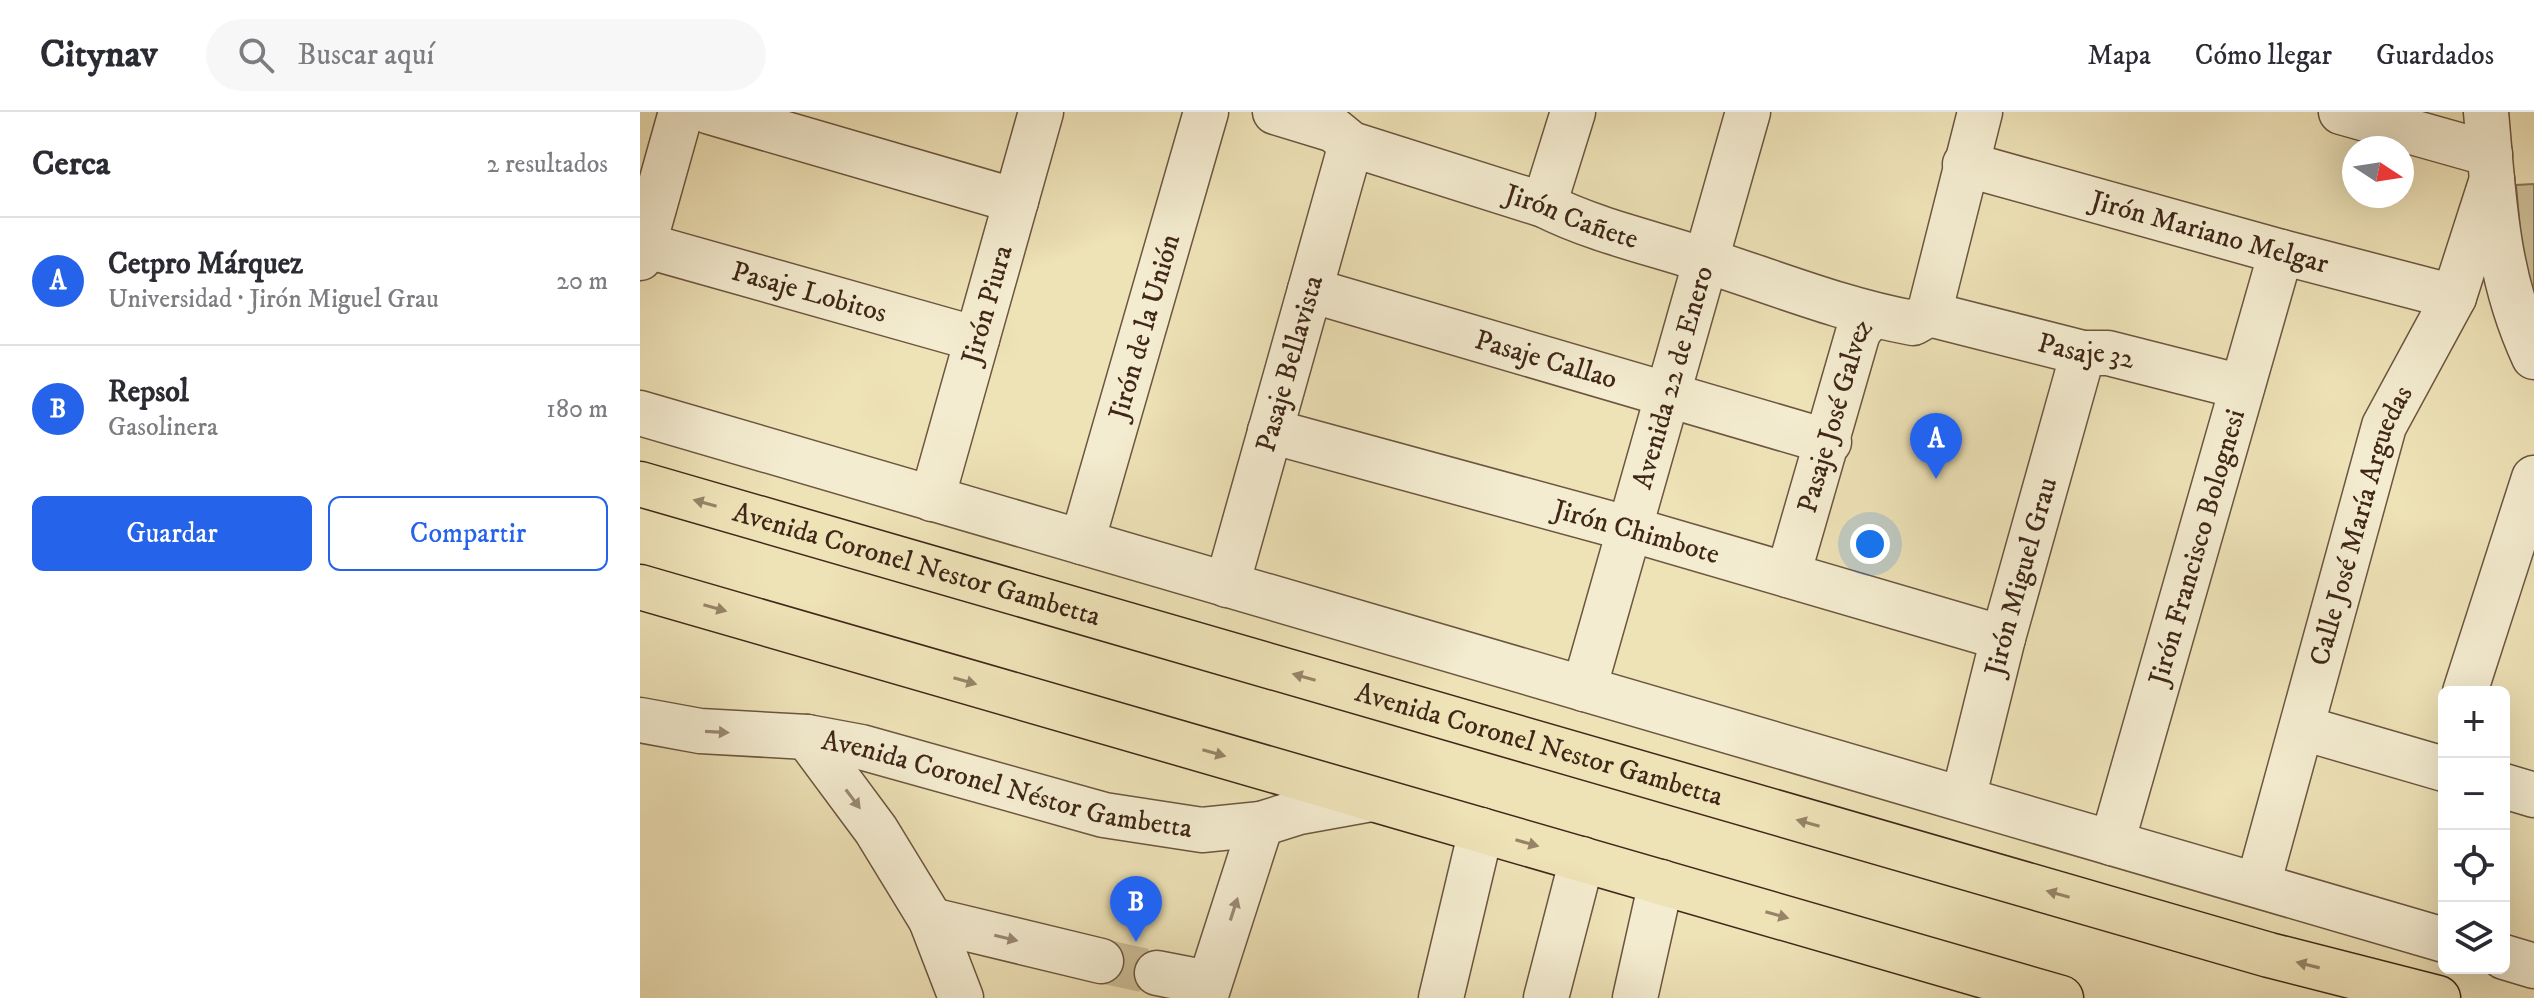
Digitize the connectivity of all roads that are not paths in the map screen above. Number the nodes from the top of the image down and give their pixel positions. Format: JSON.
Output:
{"nodes":[{"id":1,"x":681,"y":112,"type":"edge"},
{"id":2,"x":710,"y":112,"type":"edge"},
{"id":3,"x":1041,"y":112,"type":"edge"},
{"id":4,"x":1206,"y":112,"type":"edge"},
{"id":5,"x":1275,"y":112,"type":"edge"},
{"id":6,"x":1573,"y":112,"type":"edge"},
{"id":7,"x":1748,"y":112,"type":"edge"},
{"id":8,"x":1980,"y":112,"type":"edge"},
{"id":9,"x":2341,"y":112,"type":"edge"},
{"id":10,"x":1351,"y":144,"type":"junction"},
{"id":11,"x":2489,"y":148,"type":"edge"},
{"id":12,"x":1965,"y":164,"type":"junction"},
{"id":13,"x":1016,"y":201,"type":"junction"},
{"id":14,"x":1544,"y":205,"type":"junction"},
{"id":15,"x":641,"y":249,"type":"edge"},
{"id":16,"x":2281,"y":252,"type":"junction"},
{"id":17,"x":1706,"y":260,"type":"junction"},
{"id":18,"x":1310,"y":290,"type":"junction"},
{"id":19,"x":2454,"y":297,"type":"junction"},
{"id":20,"x":1929,"y":314,"type":"junction"},
{"id":21,"x":1873,"y":315,"type":"junction"},
{"id":22,"x":977,"y":339,"type":"junction"},
{"id":23,"x":2083,"y":353,"type":"junction"},
{"id":24,"x":2534,"y":357,"type":"edge"},
{"id":25,"x":2242,"y":387,"type":"junction"},
{"id":26,"x":1668,"y":394,"type":"junction"},
{"id":27,"x":640,"y":413,"type":"edge"},
{"id":28,"x":1270,"y":431,"type":"junction"},
{"id":29,"x":1829,"y":442,"type":"junction"},
{"id":30,"x":2534,"y":478,"type":"edge"},
{"id":31,"x":640,"y":484,"type":"edge"},
{"id":32,"x":932,"y":499,"type":"junction"},
{"id":33,"x":1630,"y":529,"type":"junction"},
{"id":34,"x":1082,"y":542,"type":"junction"},
{"id":35,"x":1788,"y":575,"type":"junction"},
{"id":36,"x":1227,"y":585,"type":"junction"},
{"id":37,"x":640,"y":587,"type":"edge"},
{"id":38,"x":2003,"y":638,"type":"junction"},
{"id":39,"x":2467,"y":686,"type":"edge"},
{"id":40,"x":1584,"y":689,"type":"junction"},
{"id":41,"x":640,"y":720,"type":"edge"},
{"id":42,"x":2303,"y":728,"type":"junction"},
{"id":43,"x":807,"y":737,"type":"junction"},
{"id":44,"x":2438,"y":764,"type":"edge"},
{"id":45,"x":2510,"y":788,"type":"edge"},
{"id":46,"x":2534,"y":795,"type":"edge"},
{"id":47,"x":1371,"y":799,"type":"junction"},
{"id":48,"x":1963,"y":799,"type":"junction"},
{"id":49,"x":1261,"y":824,"type":"junction"},
{"id":50,"x":1481,"y":830,"type":"junction"},
{"id":51,"x":2112,"y":843,"type":"junction"},
{"id":52,"x":1582,"y":859,"type":"junction"},
{"id":53,"x":1661,"y":882,"type":"junction"},
{"id":54,"x":2258,"y":885,"type":"junction"},
{"id":55,"x":931,"y":920,"type":"junction"},
{"id":56,"x":2438,"y":938,"type":"edge"},
{"id":57,"x":2510,"y":959,"type":"edge"},
{"id":58,"x":1101,"y":961,"type":"tunnel mouth"},
{"id":59,"x":2534,"y":966,"type":"edge"},
{"id":60,"x":1157,"y":973,"type":"tunnel mouth"},
{"id":61,"x":1980,"y":986,"type":"edge"},
{"id":62,"x":1207,"y":991,"type":"edge"},
{"id":63,"x":961,"y":998,"type":"edge"},
{"id":64,"x":1441,"y":998,"type":"edge"},
{"id":65,"x":1546,"y":998,"type":"edge"},
{"id":66,"x":1635,"y":998,"type":"edge"},
{"id":67,"x":2061,"y":998,"type":"edge"},
{"id":68,"x":2438,"y":998,"type":"edge"}],
"edges":[{"from":1,"to":15,"type":"street"},
{"from":2,"to":13,"type":"street"},
{"from":3,"to":13,"type":"street","name":"Jirón Piura"},
{"from":4,"to":34,"type":"street","name":"Jirón de la Unión"},
{"from":5,"to":10,"type":"street","name":"Jirón Cañete"},
{"from":6,"to":14,"type":"street"},
{"from":7,"to":17,"type":"street","name":"Avenida 22 de Enero"},
{"from":8,"to":12,"type":"street"},
{"from":9,"to":11,"type":"street"},
{"from":10,"to":14,"type":"street","name":"Jirón Cañete"},
{"from":10,"to":18,"type":"street","name":"Pasaje Bellavista"},
{"from":11,"to":19,"type":"street","name":"Calle José María Arguedas"},
{"from":11,"to":24,"type":"street"},
{"from":12,"to":16,"type":"street","name":"Jirón Mariano Melgar"},
{"from":12,"to":20,"type":"street"},
{"from":13,"to":22,"type":"street","name":"Jirón Piura"},
{"from":14,"to":17,"type":"street","name":"Jirón Cañete"},
{"from":15,"to":22,"type":"street","name":"Pasaje Lobitos"},
{"from":16,"to":19,"type":"street","name":"Jirón Mariano Melgar"},
{"from":16,"to":25,"type":"street","name":"Jirón Francisco Bolognesi"},
{"from":17,"to":21,"type":"street","name":"Jirón Cañete"},
{"from":17,"to":26,"type":"street","name":"Avenida 22 de Enero"},
{"from":18,"to":26,"type":"street","name":"Pasaje Callao"},
{"from":18,"to":28,"type":"street","name":"Pasaje Bellavista"},
{"from":19,"to":42,"type":"street","name":"Calle José María Arguedas"},
{"from":20,"to":21,"type":"street","name":"Pasaje José Galvez"},
{"from":20,"to":23,"type":"street","name":"Pasaje 32"},
{"from":21,"to":29,"type":"street","name":"Pasaje José Galvez"},
{"from":22,"to":32,"type":"street","name":"Jirón Piura"},
{"from":23,"to":25,"type":"street","name":"Pasaje 32"},
{"from":23,"to":38,"type":"street","name":"Jirón Miguel Grau"},
{"from":25,"to":51,"type":"street","name":"Jirón Francisco Bolognesi"},
{"from":26,"to":29,"type":"street","name":"Pasaje Callao"},
{"from":26,"to":33,"type":"street","name":"Avenida 22 de Enero"},
{"from":27,"to":32,"type":"street"},
{"from":28,"to":33,"type":"street","name":"Jirón Chimbote"},
{"from":28,"to":36,"type":"street","name":"Pasaje Bellavista"},
{"from":29,"to":35,"type":"street","name":"Pasaje José Galvez"},
{"from":30,"to":39,"type":"street"},
{"from":68,"to":31,"type":"highway","name":"Avenida Coronel Nestor Gambetta","one_way":true},
{"from":32,"to":34,"type":"street"},
{"from":33,"to":35,"type":"street","name":"Jirón Chimbote"},
{"from":33,"to":40,"type":"street","name":"Avenida 22 de Enero"},
{"from":34,"to":36,"type":"street"},
{"from":35,"to":38,"type":"street","name":"Jirón Chimbote"},
{"from":36,"to":40,"type":"street"},
{"from":37,"to":47,"type":"highway","one_way":true},
{"from":38,"to":48,"type":"street","name":"Jirón Miguel Grau"},
{"from":40,"to":48,"type":"street"},
{"from":41,"to":43,"type":"street","name":"Avenida Coronel Néstor Gambetta","one_way":true},
{"from":42,"to":44,"type":"street"},
{"from":42,"to":54,"type":"street","name":"Calle José María Arguedas"},
{"from":43,"to":49,"type":"street","name":"Avenida Coronel Néstor Gambetta"},
{"from":43,"to":55,"type":"street","one_way":true},
{"from":45,"to":46,"type":"street"},
{"from":47,"to":49,"type":"street","name":"Avenida Coronel Néstor Gambetta"},
{"from":47,"to":50,"type":"highway"},
{"from":48,"to":51,"type":"street"},
{"from":62,"to":49,"type":"street","one_way":true},
{"from":50,"to":52,"type":"highway","one_way":true},
{"from":50,"to":64,"type":"street"},
{"from":51,"to":54,"type":"street"},
{"from":52,"to":53,"type":"highway"},
{"from":52,"to":65,"type":"street"},
{"from":53,"to":61,"type":"highway","one_way":true},
{"from":53,"to":66,"type":"street"},
{"from":54,"to":56,"type":"street"},
{"from":55,"to":58,"type":"street","one_way":true},
{"from":55,"to":63,"type":"street"},
{"from":57,"to":59,"type":"street"},
{"from":60,"to":62,"type":"street"},
{"from":61,"to":67,"type":"highway"}]}
